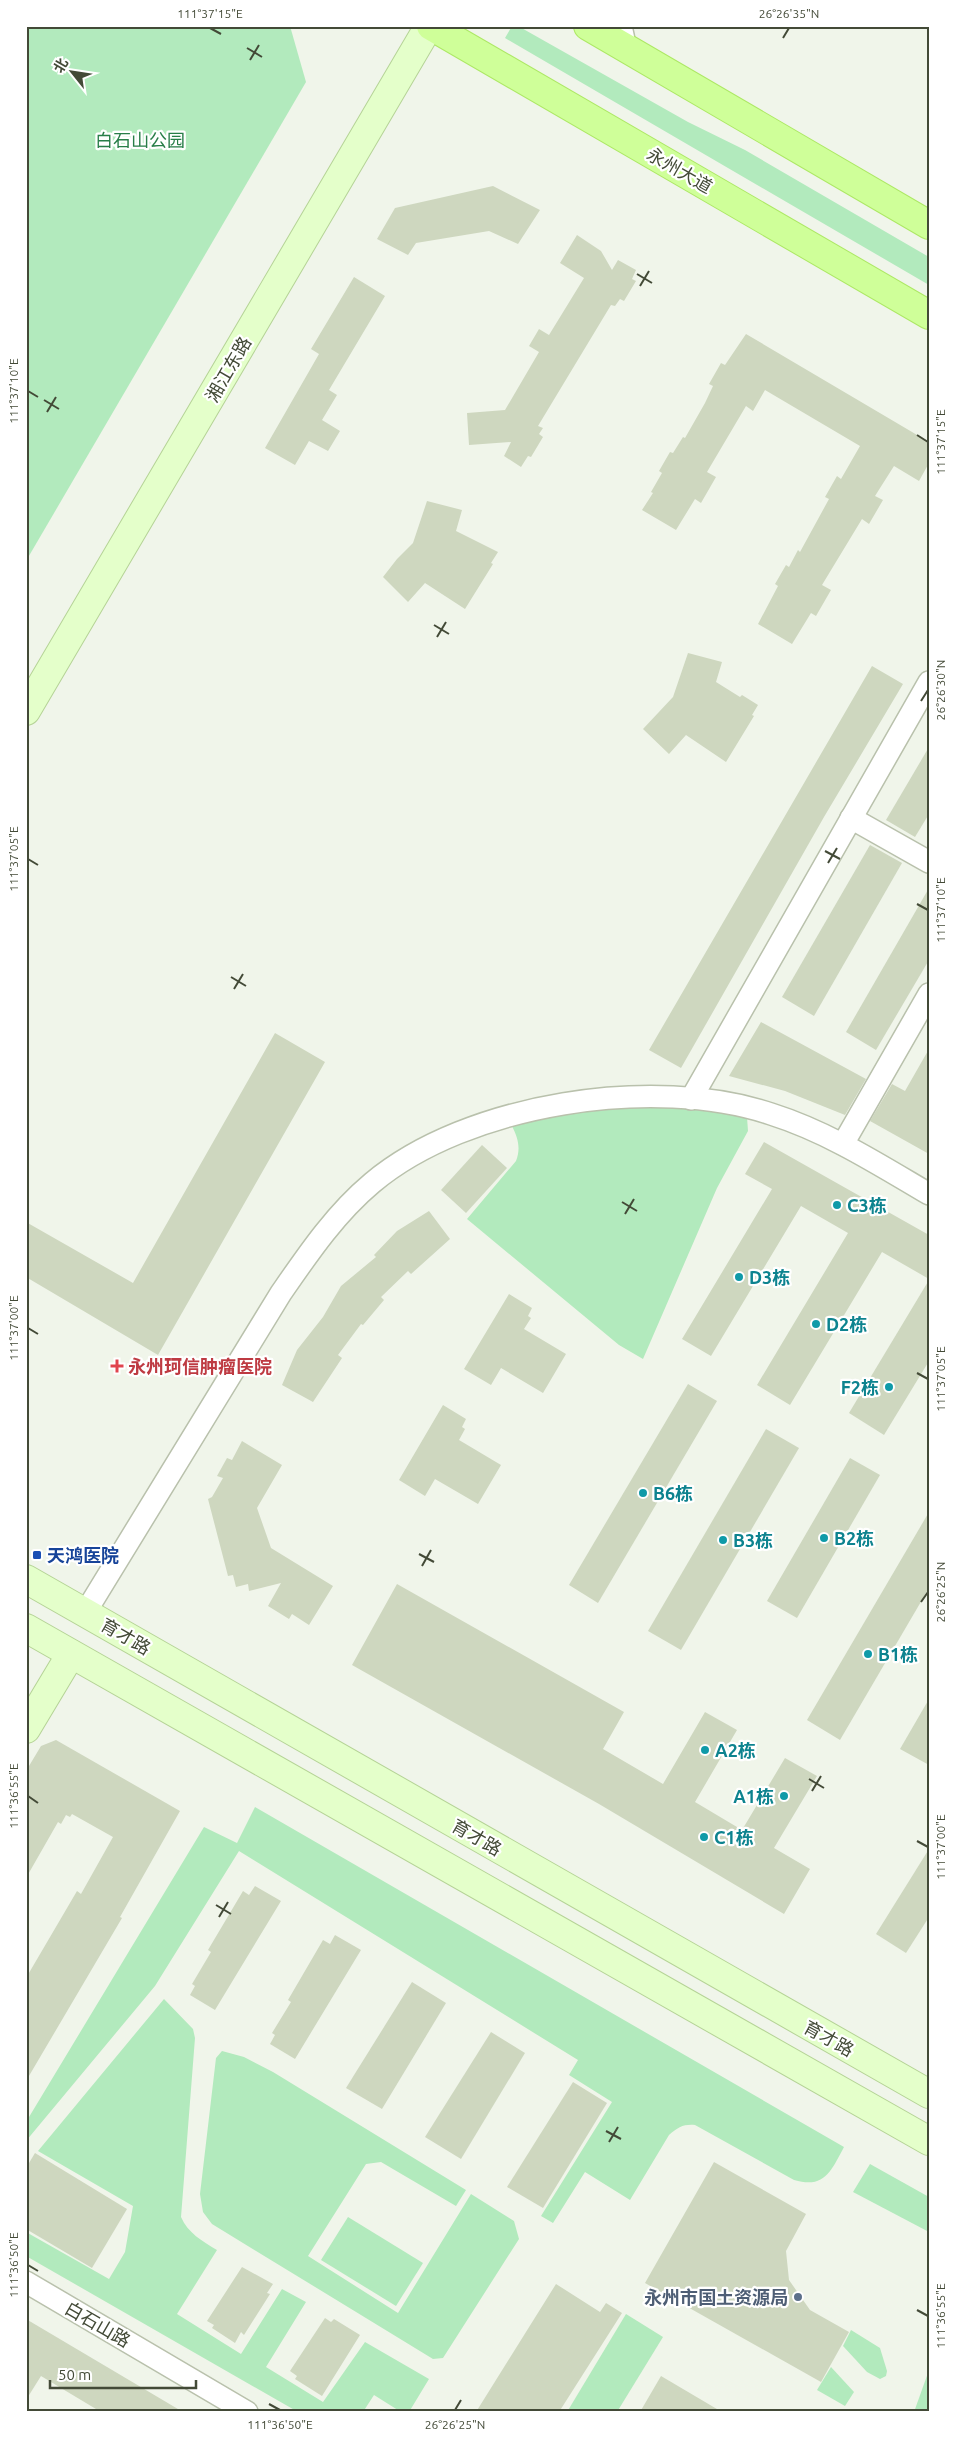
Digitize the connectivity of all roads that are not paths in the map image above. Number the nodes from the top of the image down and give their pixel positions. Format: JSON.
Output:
{"nodes":[{"id":1,"x":430,"y":26,"type":"edge"},
{"id":2,"x":588,"y":26,"type":"edge"},
{"id":3,"x":624,"y":37,"type":"edge"},
{"id":4,"x":929,"y":225,"type":"edge"},
{"id":5,"x":929,"y":315,"type":"edge"},
{"id":6,"x":929,"y":682,"type":"edge"},
{"id":7,"x":26,"y":711,"type":"edge"},
{"id":8,"x":851,"y":818,"type":"junction"},
{"id":9,"x":929,"y":862,"type":"edge"},
{"id":10,"x":929,"y":994,"type":"edge"},
{"id":11,"x":691,"y":1099,"type":"junction"},
{"id":12,"x":843,"y":1144,"type":"junction"},
{"id":13,"x":929,"y":1194,"type":"edge"},
{"id":14,"x":26,"y":1579,"type":"edge"},
{"id":15,"x":85,"y":1613,"type":"junction"},
{"id":16,"x":26,"y":1628,"type":"edge"},
{"id":17,"x":71,"y":1654,"type":"junction"},
{"id":18,"x":26,"y":1730,"type":"edge"},
{"id":19,"x":929,"y":2094,"type":"edge"},
{"id":20,"x":929,"y":2142,"type":"edge"},
{"id":21,"x":26,"y":2282,"type":"edge"},
{"id":22,"x":248,"y":2412,"type":"edge"}],
"edges":[{"from":1,"to":5,"type":"main road","name":"永州大道"},
{"from":1,"to":7,"type":"main road","name":"湘江东路"},
{"from":2,"to":3,"type":"main road"},
{"from":3,"to":4,"type":"main road"},
{"from":6,"to":8,"type":"street"},
{"from":8,"to":9,"type":"street"},
{"from":8,"to":11,"type":"street"},
{"from":10,"to":12,"type":"street"},
{"from":11,"to":12,"type":"street"},
{"from":11,"to":15,"type":"street"},
{"from":12,"to":13,"type":"street"},
{"from":14,"to":15,"type":"main road","name":"育才路"},
{"from":15,"to":19,"type":"main road","name":"育才路"},
{"from":16,"to":17,"type":"main road"},
{"from":17,"to":18,"type":"main road"},
{"from":17,"to":20,"type":"main road"},
{"from":21,"to":22,"type":"street","name":"白石山路"}]}
